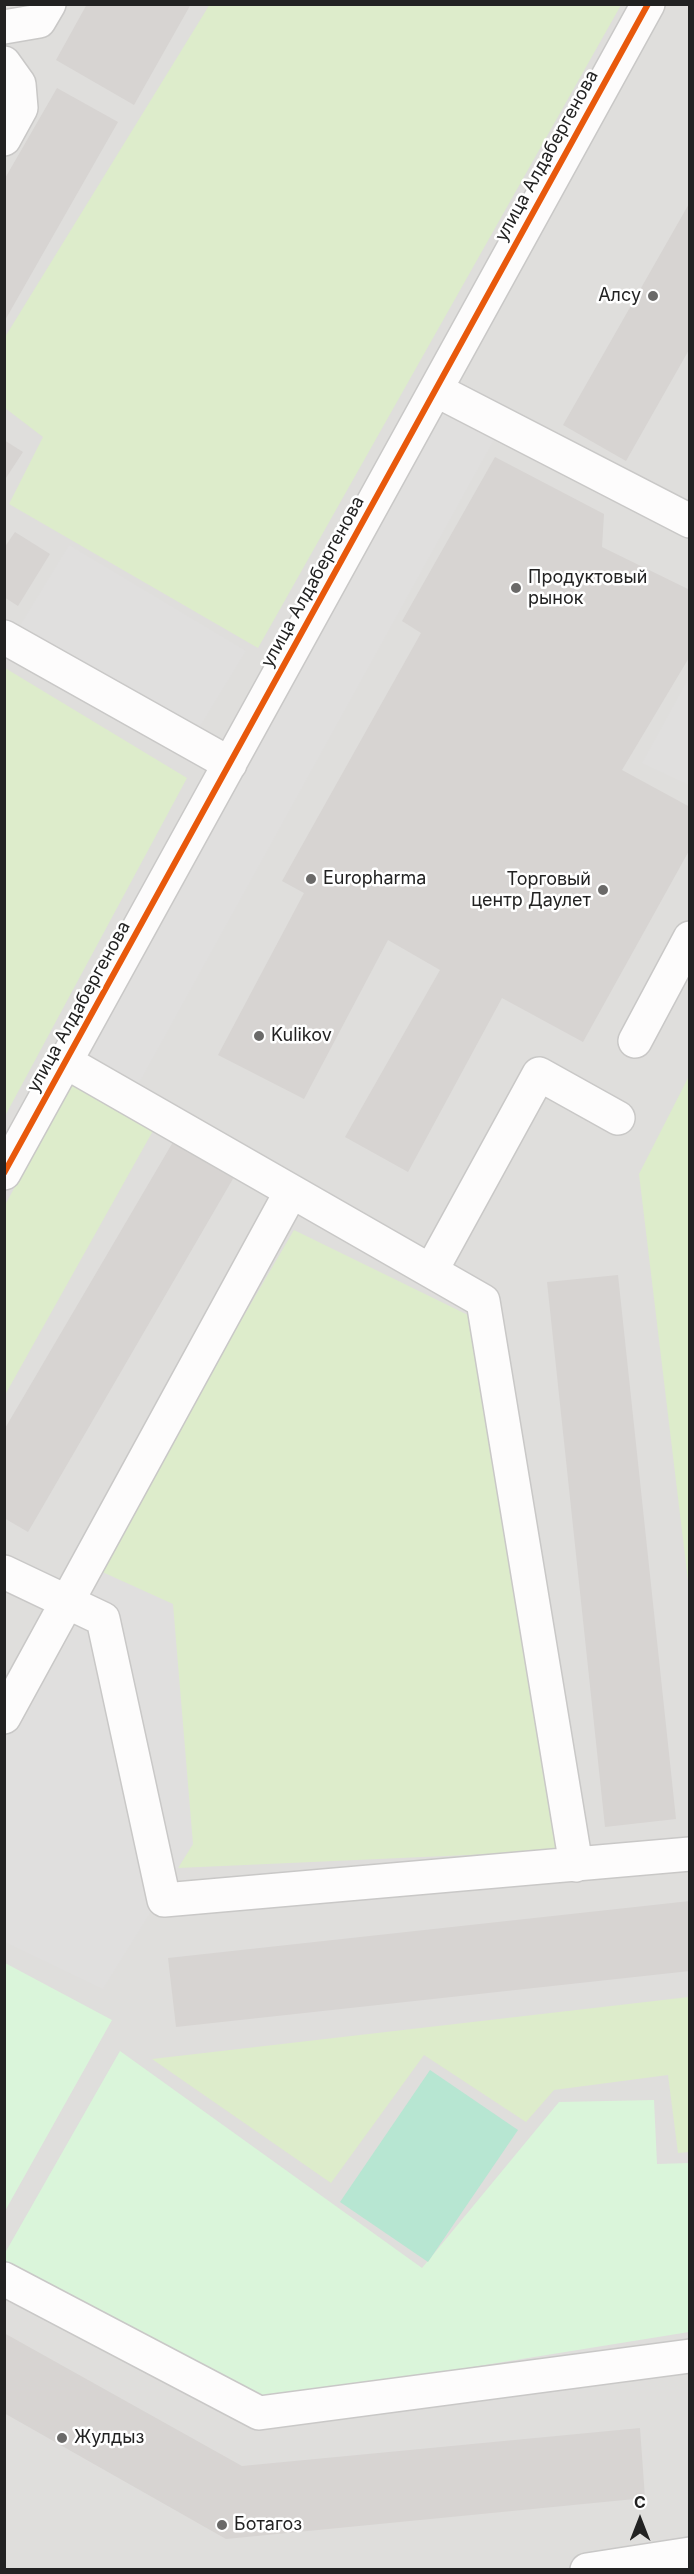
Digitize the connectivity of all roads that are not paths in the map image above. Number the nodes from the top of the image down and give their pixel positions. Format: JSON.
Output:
{"nodes":[{"id":1,"x":49,"y":4,"type":"edge"},
{"id":2,"x":648,"y":4,"type":"edge"},
{"id":3,"x":4,"y":27,"type":"edge"},
{"id":4,"x":4,"y":63,"type":"edge"},
{"id":5,"x":4,"y":139,"type":"edge"},
{"id":6,"x":436,"y":390,"type":"junction"},
{"id":7,"x":687,"y":514,"type":"edge"},
{"id":8,"x":4,"y":637,"type":"edge"},
{"id":9,"x":230,"y":764,"type":"junction"},
{"id":10,"x":690,"y":938,"type":"edge"},
{"id":11,"x":635,"y":1041,"type":"dead end"},
{"id":12,"x":66,"y":1062,"type":"junction"},
{"id":13,"x":618,"y":1118,"type":"dead end"},
{"id":14,"x":4,"y":1173,"type":"edge"},
{"id":15,"x":291,"y":1192,"type":"junction"},
{"id":16,"x":430,"y":1271,"type":"junction"},
{"id":17,"x":4,"y":1572,"type":"edge"},
{"id":18,"x":67,"y":1601,"type":"junction"},
{"id":19,"x":4,"y":1717,"type":"edge"},
{"id":20,"x":690,"y":1854,"type":"edge"},
{"id":21,"x":576,"y":1864,"type":"junction"},
{"id":22,"x":4,"y":2279,"type":"edge"},
{"id":23,"x":690,"y":2356,"type":"edge"},
{"id":24,"x":690,"y":2554,"type":"edge"},
{"id":25,"x":587,"y":2570,"type":"edge"}],
"edges":[{"from":1,"to":3,"type":"street"},
{"from":2,"to":6,"type":"street","name":"улица Алдабергенова"},
{"from":4,"to":5,"type":"street"},
{"from":6,"to":7,"type":"street"},
{"from":6,"to":9,"type":"street","name":"улица Алдабергенова"},
{"from":8,"to":9,"type":"street"},
{"from":9,"to":12,"type":"street","name":"улица Алдабергенова"},
{"from":10,"to":11,"type":"street"},
{"from":12,"to":14,"type":"street","name":"улица Алдабергенова"},
{"from":12,"to":15,"type":"street"},
{"from":13,"to":16,"type":"street"},
{"from":15,"to":16,"type":"street"},
{"from":15,"to":18,"type":"street"},
{"from":16,"to":21,"type":"street"},
{"from":17,"to":18,"type":"street"},
{"from":18,"to":19,"type":"street"},
{"from":18,"to":21,"type":"street"},
{"from":20,"to":21,"type":"street"},
{"from":22,"to":23,"type":"street"},
{"from":24,"to":25,"type":"street"}]}
